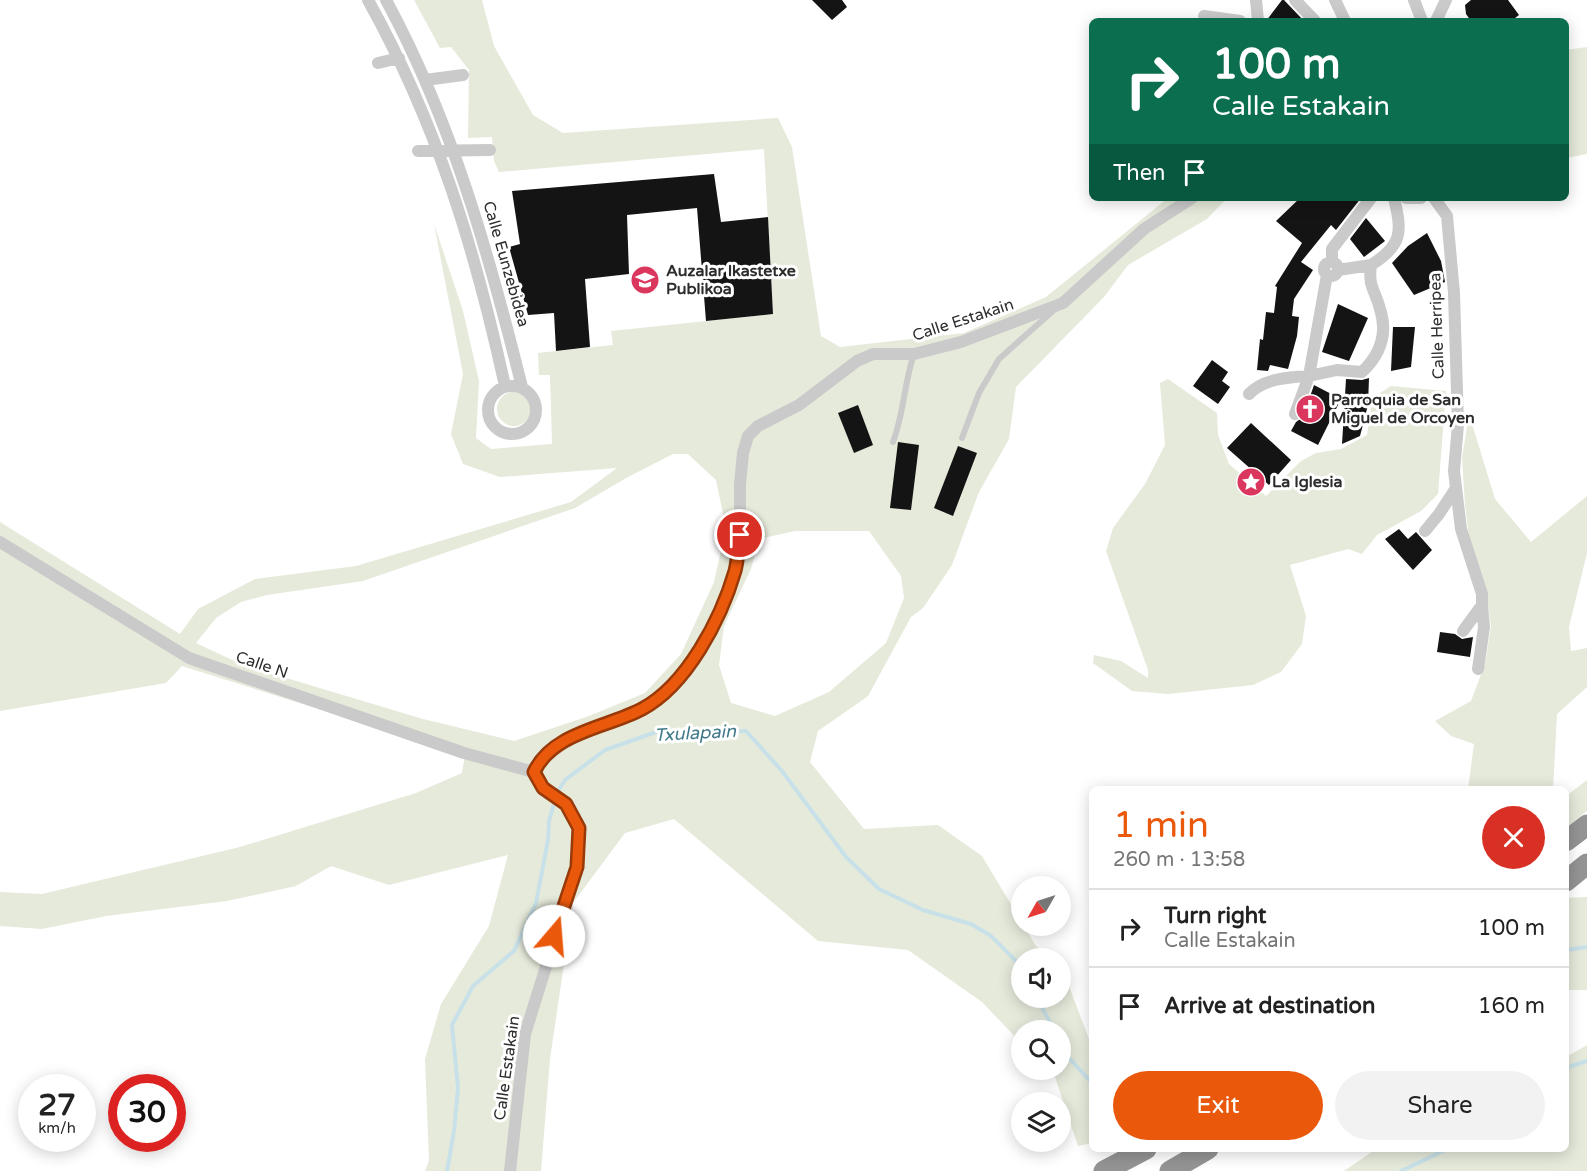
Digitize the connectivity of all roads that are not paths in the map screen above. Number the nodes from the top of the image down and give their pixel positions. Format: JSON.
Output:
{"nodes":[{"id":1,"x":368,"y":0,"type":"edge"},
{"id":2,"x":386,"y":0,"type":"edge"},
{"id":3,"x":1256,"y":0,"type":"edge"},
{"id":4,"x":1296,"y":0,"type":"edge"},
{"id":5,"x":1335,"y":0,"type":"edge"},
{"id":6,"x":1414,"y":0,"type":"edge"},
{"id":7,"x":1446,"y":0,"type":"edge"},
{"id":8,"x":1204,"y":16,"type":"dead end"},
{"id":9,"x":1218,"y":18,"type":"edge"},
{"id":10,"x":1258,"y":18,"type":"edge"},
{"id":11,"x":1312,"y":18,"type":"edge"},
{"id":12,"x":1343,"y":18,"type":"edge"},
{"id":13,"x":1421,"y":18,"type":"edge"},
{"id":14,"x":1437,"y":18,"type":"edge"},
{"id":15,"x":399,"y":58,"type":"junction"},
{"id":16,"x":378,"y":63,"type":"dead end"},
{"id":17,"x":463,"y":75,"type":"dead end"},
{"id":18,"x":425,"y":80,"type":"junction"},
{"id":19,"x":490,"y":150,"type":"dead end"},
{"id":20,"x":418,"y":151,"type":"dead end"},
{"id":21,"x":439,"y":151,"type":"junction"},
{"id":22,"x":454,"y":151,"type":"junction"},
{"id":23,"x":1187,"y":201,"type":"edge"},
{"id":24,"x":1369,"y":201,"type":"edge"},
{"id":25,"x":1395,"y":201,"type":"edge"},
{"id":26,"x":1436,"y":201,"type":"edge"},
{"id":27,"x":1371,"y":265,"type":"junction"},
{"id":28,"x":1332,"y":269,"type":"junction"},
{"id":29,"x":1063,"y":303,"type":"junction"},
{"id":30,"x":914,"y":354,"type":"junction"},
{"id":31,"x":1309,"y":376,"type":"junction"},
{"id":32,"x":505,"y":386,"type":"junction"},
{"id":33,"x":522,"y":387,"type":"junction"},
{"id":34,"x":1249,"y":394,"type":"dead end"},
{"id":35,"x":1295,"y":414,"type":"dead end"},
{"id":36,"x":962,"y":438,"type":"dead end"},
{"id":37,"x":892,"y":442,"type":"dead end"},
{"id":38,"x":1456,"y":488,"type":"junction"},
{"id":39,"x":1425,"y":531,"type":"dead end"},
{"id":40,"x":0,"y":542,"type":"edge"},
{"id":41,"x":1482,"y":605,"type":"junction"},
{"id":42,"x":1463,"y":631,"type":"dead end"},
{"id":43,"x":1478,"y":669,"type":"dead end"},
{"id":44,"x":534,"y":772,"type":"junction"},
{"id":45,"x":1587,"y":825,"type":"edge"},
{"id":46,"x":1569,"y":840,"type":"edge"},
{"id":47,"x":1587,"y":864,"type":"edge"},
{"id":48,"x":1569,"y":879,"type":"edge"},
{"id":49,"x":1140,"y":1152,"type":"edge"},
{"id":50,"x":1203,"y":1152,"type":"edge"},
{"id":51,"x":510,"y":1171,"type":"edge"},
{"id":52,"x":1104,"y":1171,"type":"edge"},
{"id":53,"x":1170,"y":1171,"type":"edge"}],
"edges":[{"from":1,"to":15,"type":"street","name":"Calle Eunzebidea"},
{"from":2,"to":18,"type":"street","name":"Calle Eunzebidea"},
{"from":3,"to":10,"type":"street"},
{"from":4,"to":11,"type":"street"},
{"from":5,"to":12,"type":"street"},
{"from":6,"to":13,"type":"street"},
{"from":7,"to":14,"type":"street"},
{"from":8,"to":9,"type":"street"},
{"from":15,"to":16,"type":"street"},
{"from":15,"to":21,"type":"street","name":"Calle Eunzebidea"},
{"from":17,"to":18,"type":"street"},
{"from":18,"to":22,"type":"street","name":"Calle Eunzebidea"},
{"from":19,"to":22,"type":"street"},
{"from":20,"to":21,"type":"street"},
{"from":21,"to":22,"type":"street"},
{"from":21,"to":32,"type":"street","name":"Calle Eunzebidea"},
{"from":22,"to":33,"type":"street","name":"Calle Eunzebidea"},
{"from":23,"to":29,"type":"street"},
{"from":24,"to":28,"type":"street"},
{"from":25,"to":27,"type":"street"},
{"from":26,"to":38,"type":"street","name":"Calle Herripea"},
{"from":27,"to":28,"type":"street"},
{"from":27,"to":31,"type":"street"},
{"from":28,"to":31,"type":"street"},
{"from":29,"to":30,"type":"street","name":"Calle Estakain"},
{"from":29,"to":36,"type":"lane"},
{"from":30,"to":37,"type":"lane"},
{"from":30,"to":44,"type":"street","name":"Calle Estakain"},
{"from":31,"to":34,"type":"street"},
{"from":31,"to":35,"type":"street"},
{"from":32,"to":33,"type":"street"},
{"from":32,"to":33,"type":"street","name":"Calle Eunzebidea"},
{"from":38,"to":39,"type":"street"},
{"from":38,"to":41,"type":"street","name":"Calle Herripea"},
{"from":40,"to":44,"type":"street","name":"Calle N"},
{"from":41,"to":42,"type":"street"},
{"from":41,"to":43,"type":"street","name":"Calle Herripea"},
{"from":44,"to":51,"type":"street","name":"Calle Estakain"},
{"from":45,"to":46,"type":"highway"},
{"from":47,"to":48,"type":"highway"},
{"from":49,"to":52,"type":"highway"},
{"from":50,"to":53,"type":"highway"}]}
